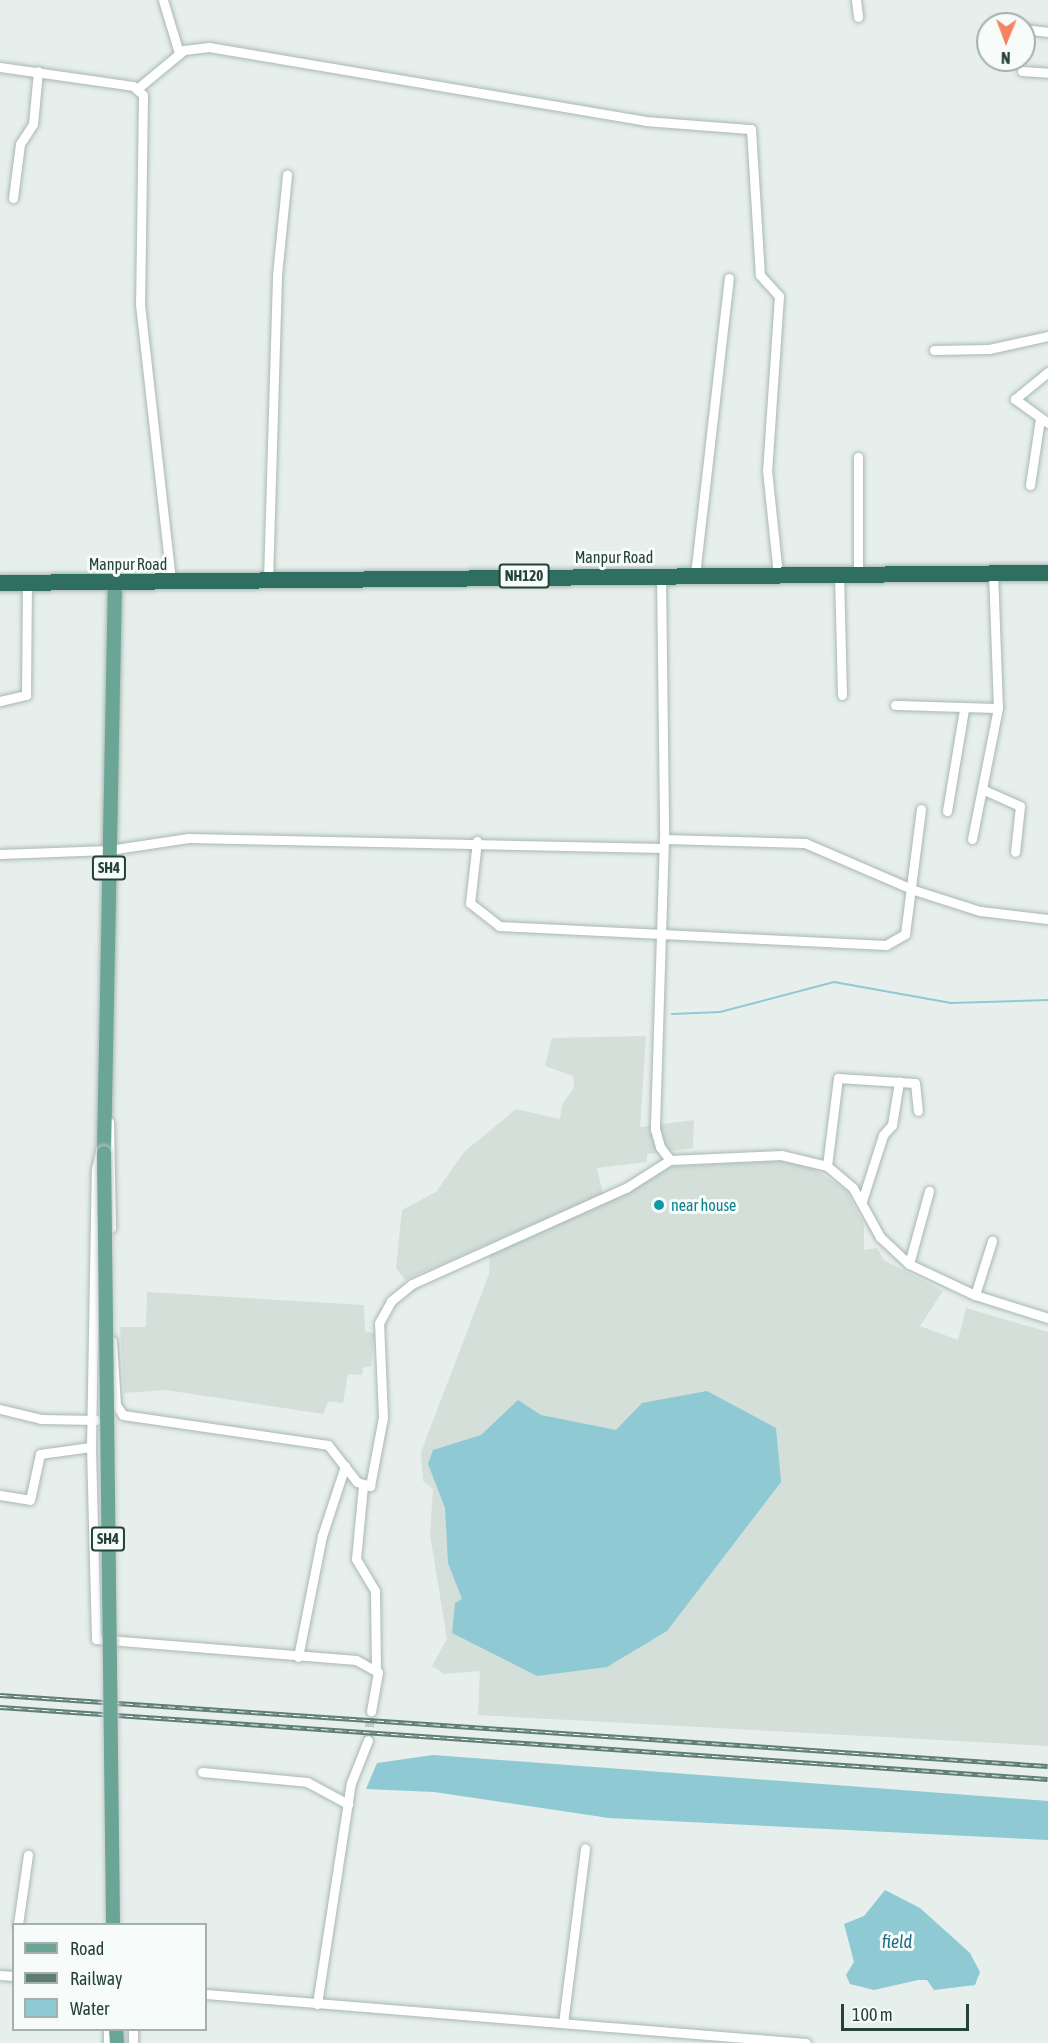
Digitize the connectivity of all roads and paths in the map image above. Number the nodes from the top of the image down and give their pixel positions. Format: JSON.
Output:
{"nodes":[{"id":1,"x":163,"y":0,"type":"edge"},
{"id":2,"x":856,"y":0,"type":"edge"},
{"id":3,"x":858,"y":17,"type":"dead end"},
{"id":4,"x":178,"y":53,"type":"junction"},
{"id":5,"x":0,"y":68,"type":"edge"},
{"id":6,"x":38,"y":71,"type":"junction"},
{"id":7,"x":138,"y":88,"type":"junction"},
{"id":8,"x":287,"y":174,"type":"dead end"},
{"id":9,"x":13,"y":198,"type":"dead end"},
{"id":10,"x":729,"y":278,"type":"dead end"},
{"id":11,"x":1048,"y":336,"type":"edge"},
{"id":12,"x":934,"y":350,"type":"dead end"},
{"id":13,"x":1048,"y":372,"type":"edge"},
{"id":14,"x":1044,"y":421,"type":"edge"},
{"id":15,"x":858,"y":457,"type":"dead end"},
{"id":16,"x":1030,"y":485,"type":"dead end"},
{"id":17,"x":839,"y":573,"type":"junction"},
{"id":18,"x":858,"y":573,"type":"junction"},
{"id":19,"x":1048,"y":573,"type":"edge"},
{"id":20,"x":695,"y":574,"type":"junction"},
{"id":21,"x":778,"y":574,"type":"junction"},
{"id":22,"x":993,"y":574,"type":"junction"},
{"id":23,"x":661,"y":575,"type":"junction"},
{"id":24,"x":268,"y":580,"type":"junction"},
{"id":25,"x":171,"y":581,"type":"junction"},
{"id":26,"x":27,"y":582,"type":"junction"},
{"id":27,"x":115,"y":582,"type":"junction"},
{"id":28,"x":0,"y":583,"type":"edge"},
{"id":29,"x":842,"y":695,"type":"dead end"},
{"id":30,"x":0,"y":701,"type":"edge"},
{"id":31,"x":895,"y":705,"type":"dead end"},
{"id":32,"x":998,"y":708,"type":"junction"},
{"id":33,"x":964,"y":709,"type":"junction"},
{"id":34,"x":984,"y":790,"type":"junction"},
{"id":35,"x":921,"y":808,"type":"dead end"},
{"id":36,"x":946,"y":811,"type":"dead end"},
{"id":37,"x":972,"y":839,"type":"dead end"},
{"id":38,"x":477,"y":841,"type":"junction"},
{"id":39,"x":663,"y":844,"type":"junction"},
{"id":40,"x":109,"y":850,"type":"junction"},
{"id":41,"x":1015,"y":852,"type":"dead end"},
{"id":42,"x":0,"y":854,"type":"edge"},
{"id":43,"x":914,"y":890,"type":"junction"},
{"id":44,"x":1048,"y":919,"type":"edge"},
{"id":45,"x":663,"y":932,"type":"junction"},
{"id":46,"x":899,"y":1082,"type":"junction"},
{"id":47,"x":918,"y":1111,"type":"dead end"},
{"id":48,"x":106,"y":1112,"type":"junction"},
{"id":49,"x":104,"y":1147,"type":"junction"},
{"id":50,"x":670,"y":1160,"type":"junction"},
{"id":51,"x":827,"y":1166,"type":"junction"},
{"id":52,"x":929,"y":1191,"type":"dead end"},
{"id":53,"x":862,"y":1201,"type":"junction"},
{"id":54,"x":992,"y":1241,"type":"dead end"},
{"id":55,"x":909,"y":1264,"type":"junction"},
{"id":56,"x":975,"y":1295,"type":"junction"},
{"id":57,"x":1048,"y":1318,"type":"edge"},
{"id":58,"x":0,"y":1409,"type":"edge"},
{"id":59,"x":122,"y":1414,"type":"junction"},
{"id":60,"x":92,"y":1421,"type":"junction"},
{"id":61,"x":91,"y":1447,"type":"junction"},
{"id":62,"x":345,"y":1466,"type":"junction"},
{"id":63,"x":363,"y":1486,"type":"junction"},
{"id":64,"x":0,"y":1495,"type":"edge"},
{"id":65,"x":298,"y":1657,"type":"junction"},
{"id":66,"x":376,"y":1669,"type":"junction"},
{"id":67,"x":371,"y":1712,"type":"tunnel mouth"},
{"id":68,"x":368,"y":1740,"type":"tunnel mouth"},
{"id":69,"x":202,"y":1772,"type":"dead end"},
{"id":70,"x":348,"y":1804,"type":"junction"},
{"id":71,"x":585,"y":1848,"type":"dead end"},
{"id":72,"x":28,"y":1854,"type":"dead end"},
{"id":73,"x":18,"y":1923,"type":"edge"},
{"id":74,"x":113,"y":1923,"type":"edge"},
{"id":75,"x":207,"y":1994,"type":"edge"},
{"id":76,"x":317,"y":2004,"type":"junction"},
{"id":77,"x":563,"y":2023,"type":"junction"},
{"id":78,"x":806,"y":2043,"type":"edge"}],
"edges":[{"from":1,"to":4,"type":"street"},
{"from":2,"to":3,"type":"street"},
{"from":4,"to":7,"type":"street"},
{"from":4,"to":21,"type":"street"},
{"from":5,"to":6,"type":"street"},
{"from":6,"to":7,"type":"street"},
{"from":6,"to":9,"type":"street"},
{"from":7,"to":25,"type":"street"},
{"from":8,"to":24,"type":"street"},
{"from":10,"to":20,"type":"street"},
{"from":11,"to":12,"type":"street"},
{"from":13,"to":14,"type":"street"},
{"from":14,"to":16,"type":"street"},
{"from":15,"to":18,"type":"street"},
{"from":17,"to":18,"type":"highway","name":"Manpur Road","number":"NH120"},
{"from":17,"to":21,"type":"highway","name":"Manpur Road","number":"NH120"},
{"from":17,"to":29,"type":"street"},
{"from":18,"to":22,"type":"highway","name":"Manpur Road","number":"NH120"},
{"from":19,"to":22,"type":"highway","name":"Manpur Road","number":"NH120"},
{"from":20,"to":21,"type":"highway","name":"Manpur Road","number":"NH120"},
{"from":20,"to":23,"type":"highway","name":"Manpur Road","number":"NH120"},
{"from":22,"to":32,"type":"street"},
{"from":23,"to":24,"type":"highway","name":"Manpur Road","number":"NH120"},
{"from":23,"to":39,"type":"street"},
{"from":24,"to":25,"type":"highway","name":"Manpur Road","number":"NH120"},
{"from":25,"to":27,"type":"highway","name":"Manpur Road","number":"NH120"},
{"from":26,"to":27,"type":"highway","name":"Manpur Road","number":"NH120"},
{"from":26,"to":28,"type":"highway","name":"Manpur Road","number":"NH120"},
{"from":26,"to":30,"type":"street"},
{"from":27,"to":40,"type":"main road","number":"SH4"},
{"from":31,"to":33,"type":"street"},
{"from":32,"to":33,"type":"street"},
{"from":32,"to":34,"type":"street"},
{"from":33,"to":36,"type":"street"},
{"from":34,"to":37,"type":"street"},
{"from":34,"to":41,"type":"street"},
{"from":35,"to":43,"type":"street"},
{"from":38,"to":39,"type":"street"},
{"from":38,"to":40,"type":"street"},
{"from":38,"to":45,"type":"street"},
{"from":39,"to":43,"type":"street"},
{"from":39,"to":45,"type":"street"},
{"from":40,"to":42,"type":"street"},
{"from":40,"to":48,"type":"main road","number":"SH4"},
{"from":43,"to":44,"type":"street"},
{"from":43,"to":45,"type":"street"},
{"from":45,"to":50,"type":"street"},
{"from":46,"to":47,"type":"street"},
{"from":46,"to":51,"type":"street"},
{"from":46,"to":53,"type":"street"},
{"from":48,"to":49,"type":"main road","number":"SH4"},
{"from":48,"to":59,"type":"street"},
{"from":49,"to":60,"type":"street"},
{"from":49,"to":74,"type":"main road","number":"SH4","bridge":true},
{"from":50,"to":51,"type":"street"},
{"from":50,"to":63,"type":"street"},
{"from":51,"to":53,"type":"street"},
{"from":52,"to":55,"type":"street"},
{"from":53,"to":55,"type":"street"},
{"from":54,"to":56,"type":"street"},
{"from":55,"to":56,"type":"street"},
{"from":56,"to":57,"type":"street"},
{"from":58,"to":60,"type":"street"},
{"from":59,"to":60,"type":"street"},
{"from":59,"to":62,"type":"street"},
{"from":60,"to":61,"type":"street"},
{"from":61,"to":64,"type":"street"},
{"from":61,"to":65,"type":"street"},
{"from":62,"to":63,"type":"street"},
{"from":62,"to":65,"type":"street"},
{"from":63,"to":66,"type":"street"},
{"from":65,"to":66,"type":"street"},
{"from":66,"to":67,"type":"street"},
{"from":68,"to":70,"type":"street"},
{"from":69,"to":70,"type":"street"},
{"from":70,"to":76,"type":"street"},
{"from":71,"to":77,"type":"street"},
{"from":72,"to":73,"type":"street"},
{"from":75,"to":76,"type":"street"},
{"from":76,"to":77,"type":"street"},
{"from":77,"to":78,"type":"street"}]}
